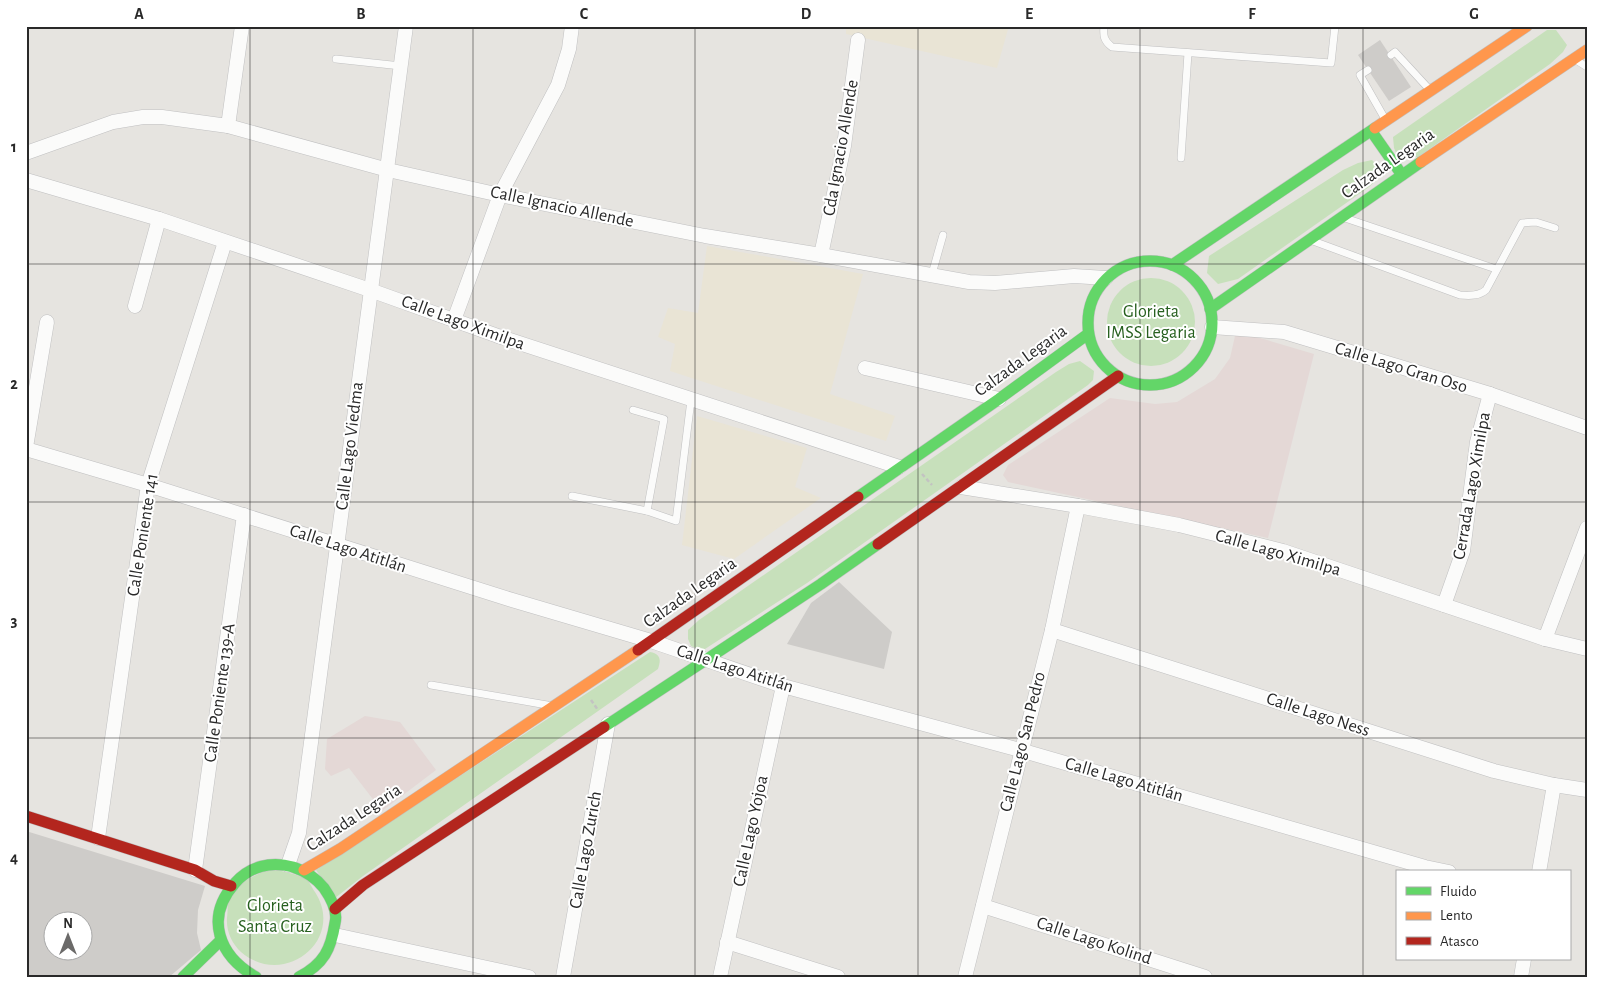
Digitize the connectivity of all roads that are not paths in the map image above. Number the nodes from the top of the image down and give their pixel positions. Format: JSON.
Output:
{"nodes":[{"id":1,"x":242,"y":26,"type":"edge"},
{"id":2,"x":406,"y":26,"type":"edge"},
{"id":3,"x":572,"y":26,"type":"edge"},
{"id":4,"x":1104,"y":26,"type":"edge"},
{"id":5,"x":1335,"y":26,"type":"edge"},
{"id":6,"x":1527,"y":26,"type":"edge"},
{"id":7,"x":858,"y":40,"type":"dead end"},
{"id":8,"x":1587,"y":50,"type":"edge"},
{"id":9,"x":1188,"y":53,"type":"junction"},
{"id":10,"x":1390,"y":55,"type":"dead end"},
{"id":11,"x":336,"y":59,"type":"dead end"},
{"id":12,"x":1574,"y":59,"type":"junction"},
{"id":13,"x":401,"y":66,"type":"junction"},
{"id":14,"x":1587,"y":67,"type":"edge"},
{"id":15,"x":1368,"y":70,"type":"dead end"},
{"id":16,"x":1431,"y":92,"type":"junction"},
{"id":17,"x":1387,"y":122,"type":"junction"},
{"id":18,"x":228,"y":126,"type":"junction"},
{"id":19,"x":1372,"y":132,"type":"junction"},
{"id":20,"x":26,"y":153,"type":"edge"},
{"id":21,"x":1181,"y":158,"type":"dead end"},
{"id":22,"x":388,"y":170,"type":"junction"},
{"id":23,"x":1402,"y":175,"type":"junction"},
{"id":24,"x":26,"y":180,"type":"edge"},
{"id":25,"x":500,"y":195,"type":"junction"},
{"id":26,"x":1343,"y":217,"type":"junction"},
{"id":27,"x":159,"y":219,"type":"junction"},
{"id":28,"x":1555,"y":228,"type":"dead end"},
{"id":29,"x":943,"y":235,"type":"dead end"},
{"id":30,"x":1309,"y":240,"type":"junction"},
{"id":31,"x":225,"y":242,"type":"junction"},
{"id":32,"x":822,"y":255,"type":"junction"},
{"id":33,"x":1172,"y":265,"type":"junction"},
{"id":34,"x":1496,"y":269,"type":"junction"},
{"id":35,"x":932,"y":274,"type":"junction"},
{"id":36,"x":1106,"y":278,"type":"junction"},
{"id":37,"x":370,"y":290,"type":"junction"},
{"id":38,"x":135,"y":306,"type":"dead end"},
{"id":39,"x":1210,"y":309,"type":"junction"},
{"id":40,"x":454,"y":320,"type":"junction"},
{"id":41,"x":47,"y":322,"type":"dead end"},
{"id":42,"x":1212,"y":327,"type":"junction"},
{"id":43,"x":1088,"y":334,"type":"junction"},
{"id":44,"x":865,"y":368,"type":"dead end"},
{"id":45,"x":1118,"y":376,"type":"junction"},
{"id":46,"x":1490,"y":394,"type":"junction"},
{"id":47,"x":999,"y":399,"type":"junction"},
{"id":48,"x":690,"y":400,"type":"junction"},
{"id":49,"x":633,"y":410,"type":"dead end"},
{"id":50,"x":1587,"y":428,"type":"edge"},
{"id":51,"x":26,"y":448,"type":"edge"},
{"id":52,"x":904,"y":464,"type":"junction"},
{"id":53,"x":148,"y":485,"type":"junction"},
{"id":54,"x":961,"y":488,"type":"junction"},
{"id":55,"x":572,"y":496,"type":"dead end"},
{"id":56,"x":1078,"y":506,"type":"junction"},
{"id":57,"x":647,"y":511,"type":"junction"},
{"id":58,"x":244,"y":515,"type":"junction"},
{"id":59,"x":1587,"y":528,"type":"edge"},
{"id":60,"x":338,"y":546,"type":"junction"},
{"id":61,"x":1444,"y":605,"type":"junction"},
{"id":62,"x":1052,"y":630,"type":"junction"},
{"id":63,"x":1545,"y":639,"type":"junction"},
{"id":64,"x":651,"y":642,"type":"junction"},
{"id":65,"x":1587,"y":649,"type":"edge"},
{"id":66,"x":706,"y":661,"type":"junction"},
{"id":67,"x":432,"y":685,"type":"dead end"},
{"id":68,"x":783,"y":686,"type":"junction"},
{"id":69,"x":552,"y":706,"type":"junction"},
{"id":70,"x":608,"y":724,"type":"junction"},
{"id":71,"x":1020,"y":750,"type":"junction"},
{"id":72,"x":1554,"y":785,"type":"junction"},
{"id":73,"x":1587,"y":790,"type":"edge"},
{"id":74,"x":26,"y":816,"type":"edge"},
{"id":75,"x":98,"y":838,"type":"junction"},
{"id":76,"x":288,"y":864,"type":"junction"},
{"id":77,"x":195,"y":870,"type":"junction"},
{"id":78,"x":304,"y":870,"type":"junction"},
{"id":79,"x":1439,"y":870,"type":"edge"},
{"id":80,"x":1539,"y":870,"type":"edge"},
{"id":81,"x":214,"y":881,"type":"junction"},
{"id":82,"x":231,"y":886,"type":"junction"},
{"id":83,"x":223,"y":899,"type":"junction"},
{"id":84,"x":983,"y":906,"type":"junction"},
{"id":85,"x":335,"y":909,"type":"junction"},
{"id":86,"x":335,"y":934,"type":"junction"},
{"id":87,"x":221,"y":940,"type":"junction"},
{"id":88,"x":727,"y":942,"type":"junction"},
{"id":89,"x":1524,"y":960,"type":"edge"},
{"id":90,"x":183,"y":977,"type":"edge"},
{"id":91,"x":256,"y":977,"type":"edge"},
{"id":92,"x":299,"y":977,"type":"edge"},
{"id":93,"x":529,"y":977,"type":"edge"},
{"id":94,"x":563,"y":977,"type":"edge"},
{"id":95,"x":720,"y":977,"type":"edge"},
{"id":96,"x":838,"y":977,"type":"edge"},
{"id":97,"x":965,"y":977,"type":"edge"},
{"id":98,"x":1205,"y":977,"type":"edge"},
{"id":99,"x":1521,"y":977,"type":"edge"}],
"edges":[{"from":1,"to":18,"type":"street"},
{"from":2,"to":13,"type":"street","name":"Calle Lago Viedma"},
{"from":3,"to":25,"type":"street"},
{"from":4,"to":9,"type":"lane"},
{"from":5,"to":9,"type":"lane"},
{"from":6,"to":16,"type":"main road","name":"Calzada Legaria"},
{"from":7,"to":32,"type":"street","name":"Cda Ignacio Allende"},
{"from":8,"to":12,"type":"main road","name":"Calzada Legaria"},
{"from":9,"to":21,"type":"lane"},
{"from":10,"to":16,"type":"lane"},
{"from":11,"to":13,"type":"lane"},
{"from":12,"to":14,"type":"lane"},
{"from":12,"to":23,"type":"main road","name":"Calzada Legaria"},
{"from":13,"to":22,"type":"street","name":"Calle Lago Viedma"},
{"from":15,"to":17,"type":"lane"},
{"from":16,"to":17,"type":"main road","name":"Calzada Legaria"},
{"from":17,"to":19,"type":"main road","name":"Calzada Legaria"},
{"from":18,"to":20,"type":"street","name":"Calle Ignacio Allende"},
{"from":18,"to":22,"type":"street","name":"Calle Ignacio Allende"},
{"from":19,"to":23,"type":"main road"},
{"from":19,"to":33,"type":"main road","name":"Calzada Legaria"},
{"from":22,"to":25,"type":"street","name":"Calle Ignacio Allende"},
{"from":22,"to":37,"type":"street","name":"Calle Lago Viedma"},
{"from":23,"to":26,"type":"main road","name":"Calzada Legaria"},
{"from":24,"to":27,"type":"street","name":"Calle Lago Ximilpa"},
{"from":25,"to":32,"type":"street","name":"Calle Ignacio Allende"},
{"from":25,"to":40,"type":"street"},
{"from":26,"to":30,"type":"main road","name":"Calzada Legaria"},
{"from":26,"to":34,"type":"lane"},
{"from":27,"to":31,"type":"street","name":"Calle Lago Ximilpa"},
{"from":27,"to":38,"type":"street"},
{"from":28,"to":34,"type":"lane"},
{"from":29,"to":35,"type":"lane"},
{"from":30,"to":34,"type":"lane"},
{"from":30,"to":39,"type":"main road","name":"Calzada Legaria"},
{"from":31,"to":37,"type":"street","name":"Calle Lago Ximilpa"},
{"from":31,"to":53,"type":"street","name":"Calle Poniente 141"},
{"from":32,"to":35,"type":"street","name":"Calle Ignacio Allende"},
{"from":33,"to":36,"type":"main road"},
{"from":33,"to":39,"type":"main road"},
{"from":35,"to":36,"type":"street","name":"Calle Ignacio Allende"},
{"from":36,"to":43,"type":"main road"},
{"from":37,"to":40,"type":"street","name":"Calle Lago Ximilpa"},
{"from":37,"to":60,"type":"street","name":"Calle Lago Viedma"},
{"from":39,"to":42,"type":"main road"},
{"from":40,"to":48,"type":"street","name":"Calle Lago Ximilpa"},
{"from":41,"to":51,"type":"street"},
{"from":42,"to":45,"type":"main road"},
{"from":42,"to":46,"type":"street","name":"Calle Lago Gran Oso"},
{"from":43,"to":45,"type":"main road"},
{"from":43,"to":47,"type":"main road","name":"Calzada Legaria"},
{"from":44,"to":47,"type":"street"},
{"from":45,"to":54,"type":"main road"},
{"from":46,"to":50,"type":"street","name":"Calle Lago Gran Oso"},
{"from":46,"to":61,"type":"street","name":"Cerrada Lago Ximilpa"},
{"from":47,"to":52,"type":"main road","name":"Calzada Legaria"},
{"from":48,"to":52,"type":"street","name":"Calle Lago Ximilpa"},
{"from":48,"to":57,"type":"lane"},
{"from":49,"to":57,"type":"lane"},
{"from":51,"to":53,"type":"street","name":"Calle Lago Atitlán"},
{"from":52,"to":64,"type":"main road","name":"Calzada Legaria"},
{"from":53,"to":58,"type":"street","name":"Calle Lago Atitlán"},
{"from":53,"to":75,"type":"street","name":"Calle Poniente 141"},
{"from":54,"to":56,"type":"street","name":"Calle Lago Ximilpa"},
{"from":54,"to":66,"type":"main road"},
{"from":55,"to":57,"type":"lane"},
{"from":56,"to":61,"type":"street","name":"Calle Lago Ximilpa"},
{"from":56,"to":62,"type":"street","name":"Calle Lago San Pedro"},
{"from":58,"to":60,"type":"street","name":"Calle Lago Atitlán"},
{"from":58,"to":77,"type":"street","name":"Calle Poniente 139-A"},
{"from":59,"to":63,"type":"street"},
{"from":60,"to":64,"type":"street","name":"Calle Lago Atitlán"},
{"from":60,"to":76,"type":"street","name":"Calle Lago Viedma"},
{"from":61,"to":63,"type":"street","name":"Calle Lago Ximilpa"},
{"from":62,"to":71,"type":"street","name":"Calle Lago San Pedro"},
{"from":62,"to":72,"type":"street","name":"Calle Lago Ness"},
{"from":63,"to":65,"type":"street","name":"Calle Lago Ximilpa"},
{"from":64,"to":66,"type":"street","name":"Calle Lago Atitlán"},
{"from":64,"to":69,"type":"main road","name":"Calzada Legaria"},
{"from":66,"to":68,"type":"street","name":"Calle Lago Atitlán"},
{"from":66,"to":70,"type":"main road"},
{"from":67,"to":69,"type":"lane"},
{"from":68,"to":71,"type":"street","name":"Calle Lago Atitlán"},
{"from":68,"to":88,"type":"street","name":"Calle Lago Yojoa"},
{"from":69,"to":78,"type":"main road","name":"Calzada Legaria"},
{"from":70,"to":85,"type":"main road"},
{"from":70,"to":94,"type":"street","name":"Calle Lago Zurich"},
{"from":71,"to":79,"type":"street","name":"Calle Lago Atitlán"},
{"from":71,"to":84,"type":"street","name":"Calle Lago San Pedro"},
{"from":72,"to":73,"type":"street","name":"Calle Lago Ness"},
{"from":72,"to":80,"type":"street"},
{"from":74,"to":75,"type":"main road"},
{"from":75,"to":77,"type":"main road"},
{"from":76,"to":78,"type":"main road"},
{"from":76,"to":82,"type":"main road"},
{"from":77,"to":81,"type":"main road"},
{"from":78,"to":85,"type":"main road"},
{"from":81,"to":82,"type":"main road"},
{"from":81,"to":83,"type":"main road"},
{"from":82,"to":83,"type":"main road"},
{"from":83,"to":87,"type":"main road"},
{"from":84,"to":97,"type":"street","name":"Calle Lago San Pedro"},
{"from":84,"to":98,"type":"street","name":"Calle Lago Kolind"},
{"from":85,"to":86,"type":"main road"},
{"from":86,"to":92,"type":"main road"},
{"from":86,"to":93,"type":"street"},
{"from":87,"to":90,"type":"main road"},
{"from":87,"to":91,"type":"main road"},
{"from":88,"to":95,"type":"street","name":"Calle Lago Yojoa"},
{"from":88,"to":96,"type":"street"},
{"from":89,"to":99,"type":"street"}]}
